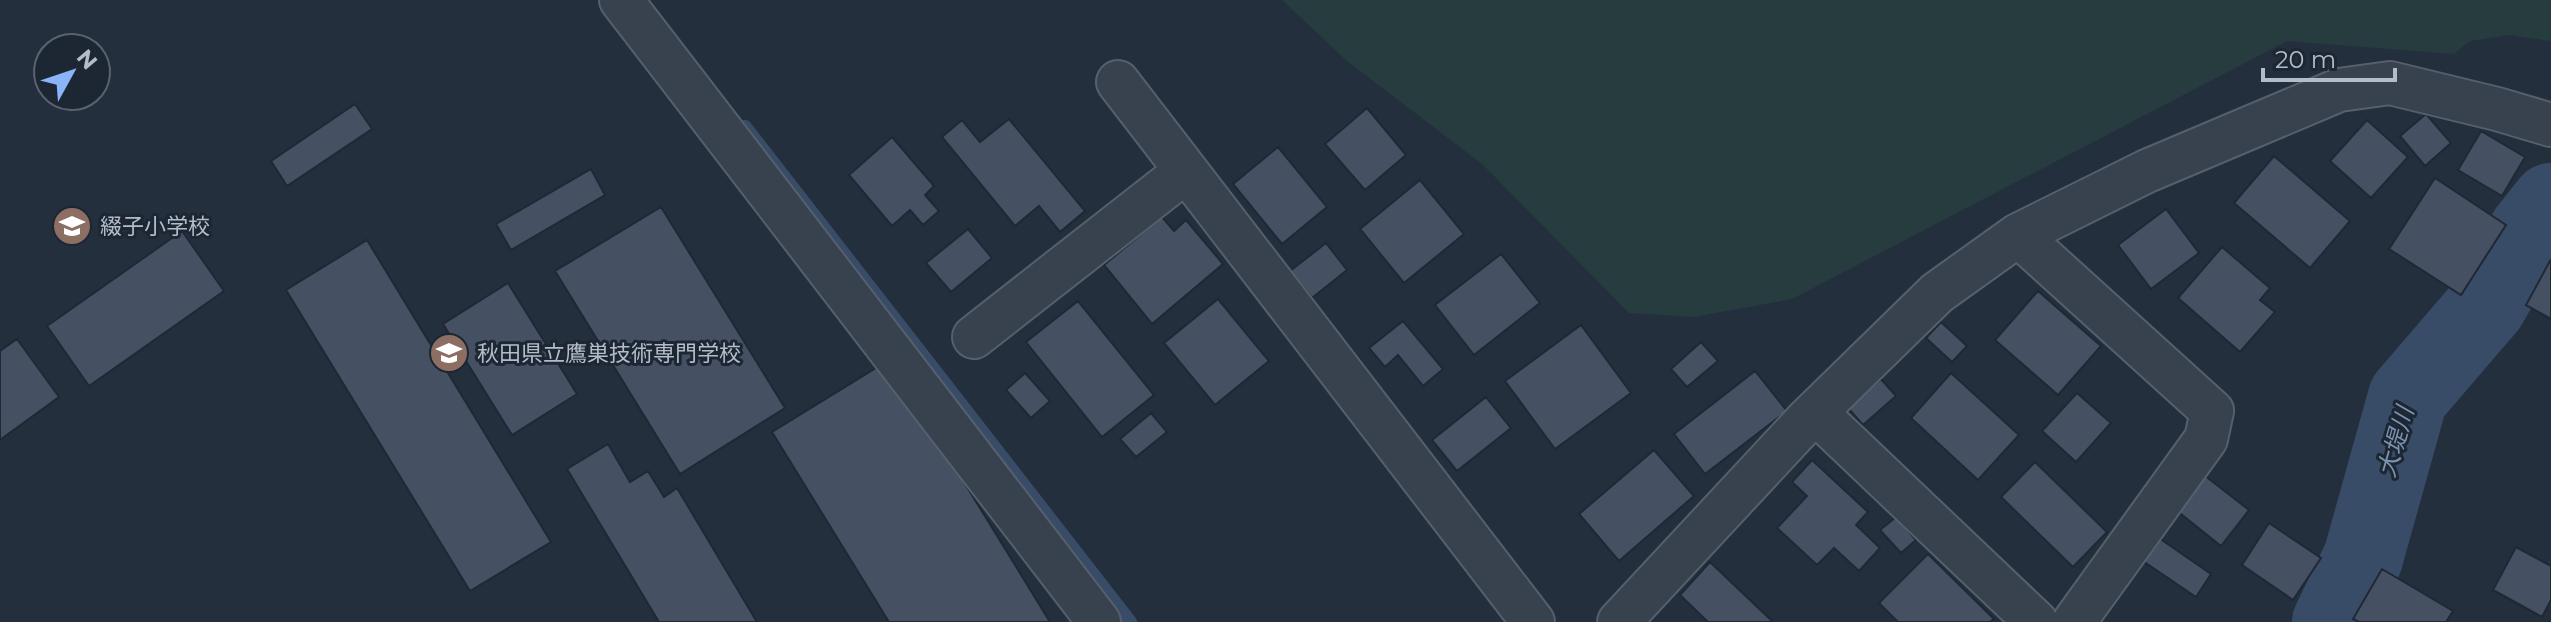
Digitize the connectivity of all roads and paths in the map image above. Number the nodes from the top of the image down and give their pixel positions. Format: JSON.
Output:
{"nodes":[{"id":1,"x":621,"y":0,"type":"edge"},
{"id":2,"x":1118,"y":82,"type":"dead end"},
{"id":3,"x":2551,"y":125,"type":"edge"},
{"id":4,"x":1186,"y":171,"type":"junction"},
{"id":5,"x":2018,"y":235,"type":"junction"},
{"id":6,"x":974,"y":337,"type":"dead end"},
{"id":7,"x":1815,"y":412,"type":"junction"},
{"id":8,"x":1099,"y":622,"type":"edge"},
{"id":9,"x":1533,"y":622,"type":"edge"},
{"id":10,"x":1619,"y":622,"type":"edge"},
{"id":11,"x":2036,"y":622,"type":"edge"},
{"id":12,"x":2074,"y":622,"type":"edge"}],
"edges":[{"from":1,"to":8,"type":"street"},
{"from":2,"to":4,"type":"street"},
{"from":3,"to":5,"type":"street"},
{"from":4,"to":6,"type":"street"},
{"from":4,"to":9,"type":"street"},
{"from":5,"to":7,"type":"street"},
{"from":5,"to":12,"type":"street"},
{"from":7,"to":10,"type":"street"},
{"from":7,"to":11,"type":"street"}]}
